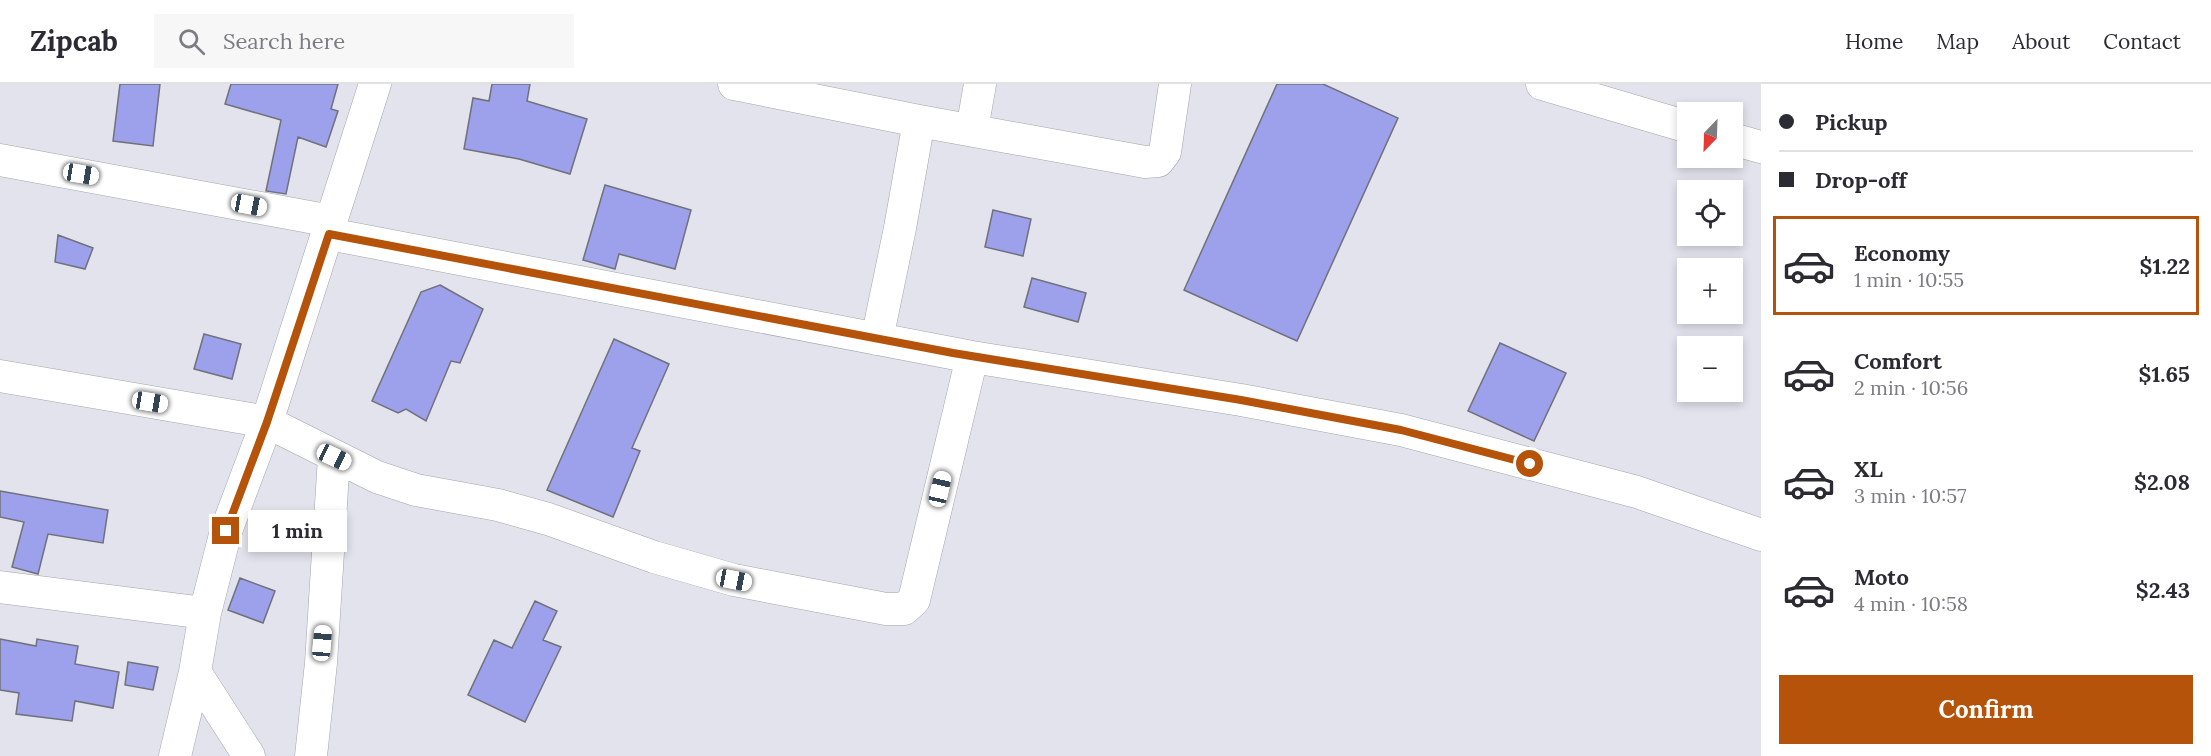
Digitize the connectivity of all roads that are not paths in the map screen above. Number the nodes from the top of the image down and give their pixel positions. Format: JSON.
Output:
{"nodes":[{"id":1,"x":375,"y":84,"type":"edge"},
{"id":2,"x":734,"y":84,"type":"edge"},
{"id":3,"x":980,"y":84,"type":"edge"},
{"id":4,"x":1175,"y":84,"type":"edge"},
{"id":5,"x":1542,"y":84,"type":"edge"},
{"id":6,"x":919,"y":121,"type":"junction"},
{"id":7,"x":1677,"y":124,"type":"edge"},
{"id":8,"x":972,"y":130,"type":"junction"},
{"id":9,"x":1743,"y":142,"type":"edge"},
{"id":10,"x":1761,"y":147,"type":"edge"},
{"id":11,"x":0,"y":160,"type":"edge"},
{"id":12,"x":330,"y":228,"type":"junction"},
{"id":13,"x":877,"y":339,"type":"junction"},
{"id":14,"x":972,"y":357,"type":"junction"},
{"id":15,"x":0,"y":376,"type":"edge"},
{"id":16,"x":267,"y":422,"type":"junction"},
{"id":17,"x":334,"y":457,"type":"junction"},
{"id":18,"x":1761,"y":535,"type":"edge"},
{"id":19,"x":0,"y":587,"type":"edge"},
{"id":20,"x":205,"y":613,"type":"junction"},
{"id":21,"x":195,"y":672,"type":"junction"},
{"id":22,"x":175,"y":756,"type":"edge"},
{"id":23,"x":249,"y":756,"type":"edge"},
{"id":24,"x":311,"y":756,"type":"edge"}],
"edges":[{"from":1,"to":12,"type":"street"},
{"from":2,"to":6,"type":"street"},
{"from":3,"to":8,"type":"street"},
{"from":4,"to":8,"type":"street"},
{"from":5,"to":7,"type":"street"},
{"from":6,"to":8,"type":"street"},
{"from":6,"to":13,"type":"street"},
{"from":9,"to":10,"type":"street"},
{"from":11,"to":12,"type":"street"},
{"from":12,"to":13,"type":"street"},
{"from":12,"to":16,"type":"street"},
{"from":13,"to":14,"type":"street"},
{"from":14,"to":17,"type":"street"},
{"from":14,"to":18,"type":"street"},
{"from":15,"to":16,"type":"street"},
{"from":16,"to":17,"type":"street"},
{"from":16,"to":20,"type":"street"},
{"from":17,"to":24,"type":"street"},
{"from":19,"to":20,"type":"street"},
{"from":20,"to":21,"type":"street"},
{"from":21,"to":22,"type":"street"},
{"from":21,"to":23,"type":"street"}]}
